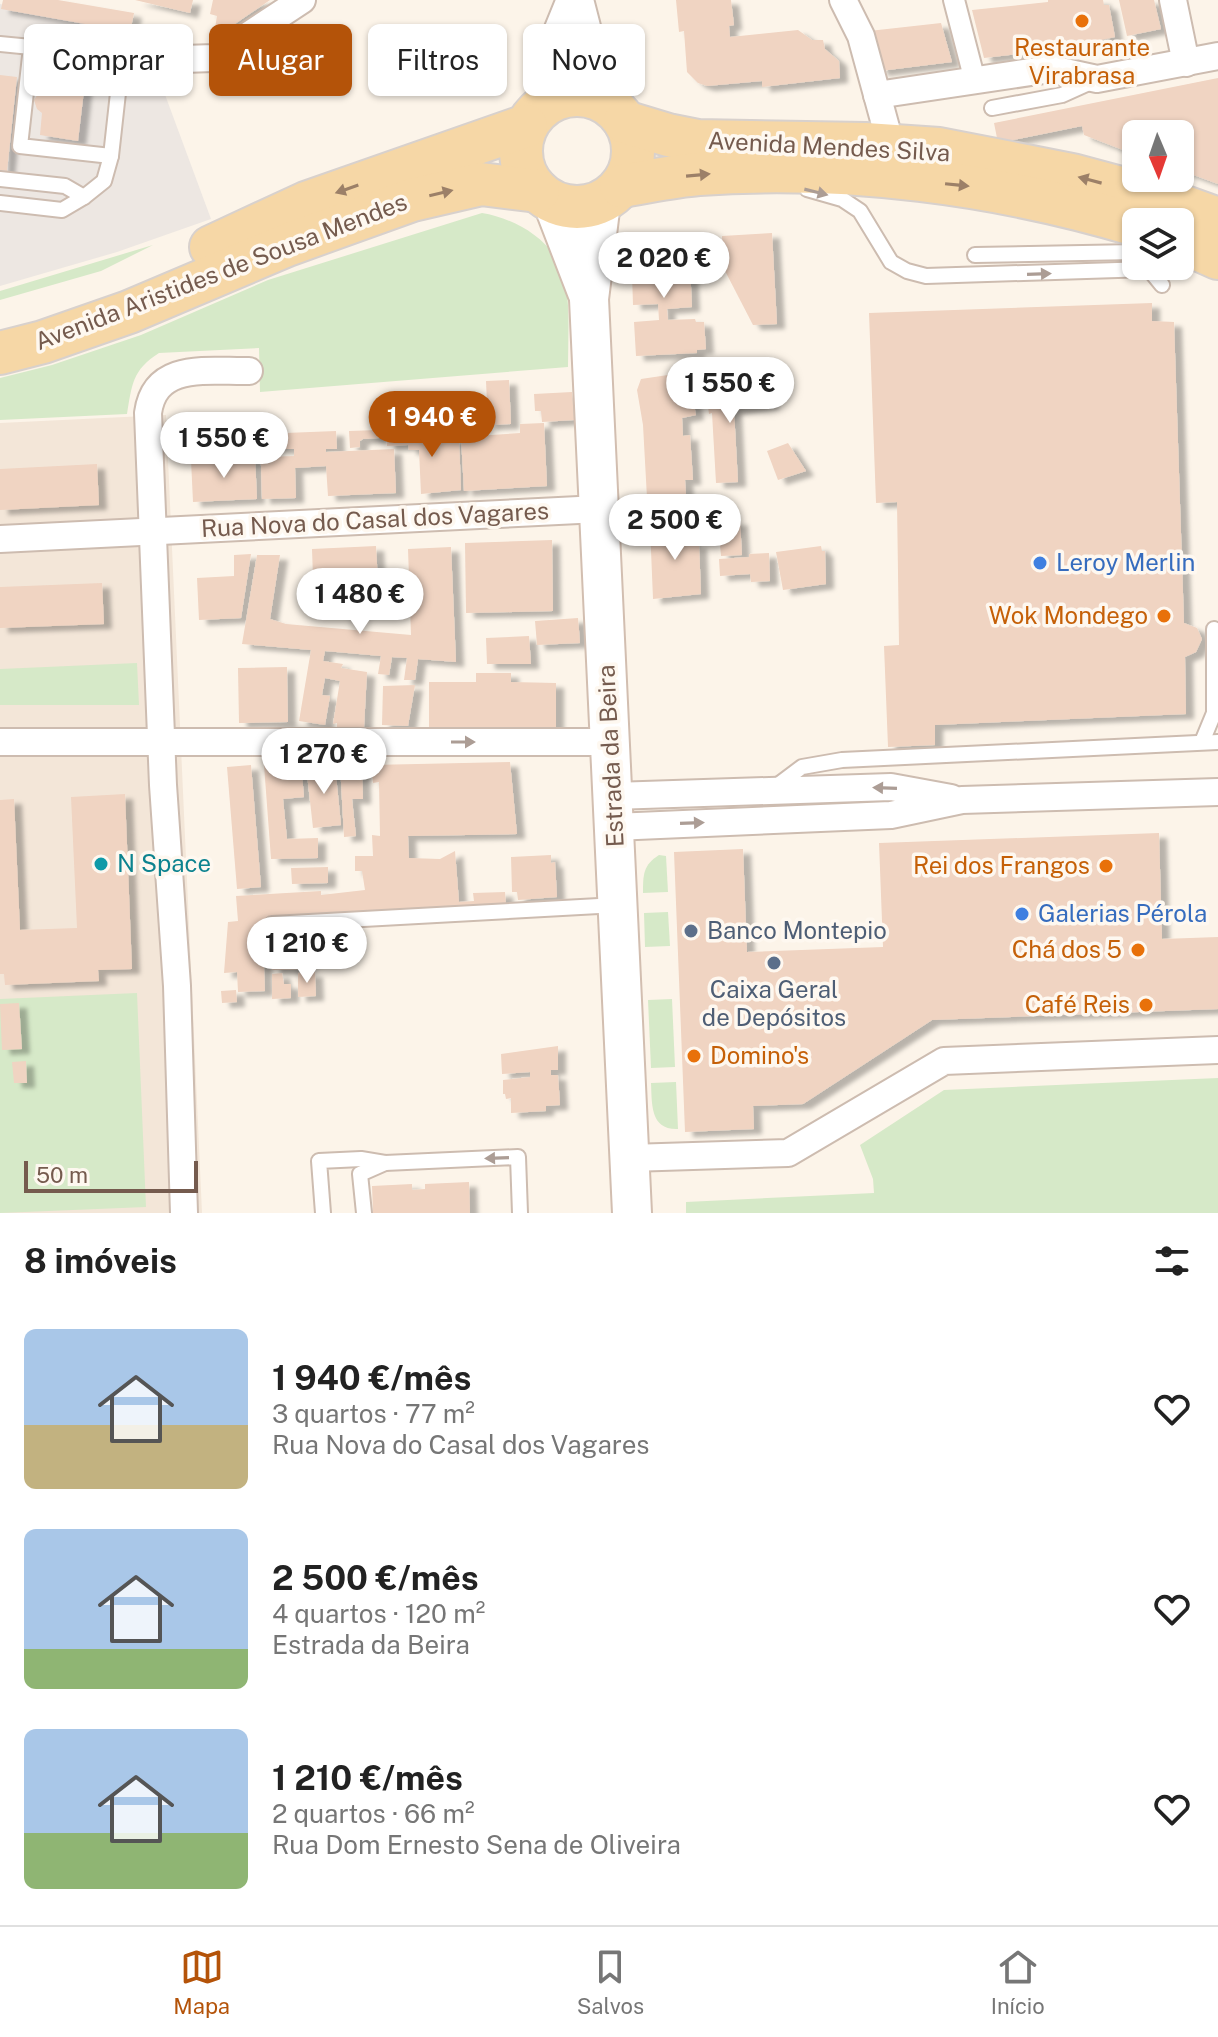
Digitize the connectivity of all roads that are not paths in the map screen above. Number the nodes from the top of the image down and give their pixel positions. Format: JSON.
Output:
{"nodes":[{"id":1,"x":302,"y":0,"type":"edge"},
{"id":2,"x":843,"y":0,"type":"edge"},
{"id":3,"x":954,"y":0,"type":"edge"},
{"id":4,"x":1173,"y":0,"type":"edge"},
{"id":5,"x":567,"y":4,"type":"edge"},
{"id":6,"x":0,"y":44,"type":"edge"},
{"id":7,"x":24,"y":46,"type":"edge"},
{"id":8,"x":1218,"y":56,"type":"edge"},
{"id":9,"x":193,"y":59,"type":"edge"},
{"id":10,"x":1186,"y":63,"type":"junction"},
{"id":11,"x":1097,"y":79,"type":"junction"},
{"id":12,"x":975,"y":81,"type":"junction"},
{"id":13,"x":877,"y":95,"type":"junction"},
{"id":14,"x":26,"y":96,"type":"edge"},
{"id":15,"x":118,"y":96,"type":"edge"},
{"id":16,"x":992,"y":108,"type":"dead end"},
{"id":17,"x":614,"y":111,"type":"junction"},
{"id":18,"x":536,"y":115,"type":"junction"},
{"id":19,"x":891,"y":146,"type":"junction"},
{"id":20,"x":111,"y":156,"type":"junction"},
{"id":21,"x":741,"y":173,"type":"junction"},
{"id":22,"x":0,"y":179,"type":"edge"},
{"id":23,"x":611,"y":194,"type":"junction"},
{"id":24,"x":545,"y":196,"type":"junction"},
{"id":25,"x":84,"y":197,"type":"junction"},
{"id":26,"x":0,"y":203,"type":"edge"},
{"id":27,"x":1218,"y":219,"type":"edge"},
{"id":28,"x":1122,"y":221,"type":"edge"},
{"id":29,"x":1194,"y":248,"type":"edge"},
{"id":30,"x":1122,"y":252,"type":"edge"},
{"id":31,"x":975,"y":255,"type":"dead end"},
{"id":32,"x":1194,"y":257,"type":"edge"},
{"id":33,"x":1218,"y":260,"type":"edge"},
{"id":34,"x":1162,"y":285,"type":"dead end"},
{"id":35,"x":589,"y":299,"type":"junction"},
{"id":36,"x":0,"y":324,"type":"edge"},
{"id":37,"x":0,"y":353,"type":"edge"},
{"id":38,"x":249,"y":371,"type":"dead end"},
{"id":39,"x":599,"y":509,"type":"junction"},
{"id":40,"x":152,"y":531,"type":"junction"},
{"id":41,"x":0,"y":539,"type":"edge"},
{"id":42,"x":1214,"y":629,"type":"dead end"},
{"id":43,"x":0,"y":742,"type":"edge"},
{"id":44,"x":610,"y":742,"type":"junction"},
{"id":45,"x":1202,"y":742,"type":"junction"},
{"id":46,"x":1218,"y":742,"type":"edge"},
{"id":47,"x":161,"y":743,"type":"junction"},
{"id":48,"x":769,"y":791,"type":"junction"},
{"id":49,"x":1211,"y":791,"type":"edge"},
{"id":50,"x":962,"y":800,"type":"junction"},
{"id":51,"x":613,"y":811,"type":"junction"},
{"id":52,"x":618,"y":905,"type":"junction"},
{"id":53,"x":272,"y":924,"type":"dead end"},
{"id":54,"x":1218,"y":1050,"type":"edge"},
{"id":55,"x":630,"y":1158,"type":"junction"},
{"id":56,"x":385,"y":1163,"type":"junction"},
{"id":57,"x":184,"y":1213,"type":"edge"},
{"id":58,"x":323,"y":1213,"type":"edge"},
{"id":59,"x":364,"y":1213,"type":"edge"},
{"id":60,"x":520,"y":1213,"type":"edge"},
{"id":61,"x":632,"y":1213,"type":"edge"}],
"edges":[{"from":1,"to":9,"type":"street"},
{"from":2,"to":13,"type":"street"},
{"from":3,"to":12,"type":"street"},
{"from":4,"to":10,"type":"street"},
{"from":5,"to":17,"type":"street"},
{"from":5,"to":18,"type":"street"},
{"from":6,"to":7,"type":"lane"},
{"from":8,"to":10,"type":"street"},
{"from":10,"to":11,"type":"street"},
{"from":11,"to":12,"type":"street"},
{"from":11,"to":16,"type":"lane"},
{"from":12,"to":13,"type":"street"},
{"from":13,"to":19,"type":"street"},
{"from":14,"to":20,"type":"lane"},
{"from":15,"to":20,"type":"lane"},
{"from":17,"to":18,"type":"main road"},
{"from":17,"to":19,"type":"main road","name":"Avenida Mendes Silva"},
{"from":17,"to":23,"type":"main road","name":"Estrada da Beira"},
{"from":18,"to":24,"type":"main road","name":"Estrada da Beira"},
{"from":18,"to":36,"type":"main road","name":"Avenida Aristides de Sousa Mendes","one_way":true},
{"from":27,"to":19,"type":"main road","name":"Avenida Mendes Silva","one_way":true},
{"from":20,"to":25,"type":"lane"},
{"from":23,"to":21,"type":"main road","name":"Avenida Mendes Silva","one_way":true},
{"from":21,"to":28,"type":"main road","name":"Avenida Mendes Silva","one_way":true},
{"from":21,"to":34,"type":"lane","one_way":true},
{"from":22,"to":25,"type":"lane"},
{"from":23,"to":24,"type":"main road"},
{"from":23,"to":35,"type":"main road","name":"Estrada da Beira"},
{"from":24,"to":35,"type":"main road","name":"Estrada da Beira"},
{"from":37,"to":24,"type":"main road","name":"Avenida Aristides de Sousa Mendes","one_way":true},
{"from":25,"to":26,"type":"lane"},
{"from":29,"to":33,"type":"main road"},
{"from":30,"to":31,"type":"lane"},
{"from":32,"to":33,"type":"lane"},
{"from":35,"to":39,"type":"main road","name":"Estrada da Beira"},
{"from":38,"to":40,"type":"street"},
{"from":39,"to":40,"type":"street","name":"Rua Nova do Casal dos Vagares"},
{"from":39,"to":44,"type":"main road","name":"Estrada da Beira"},
{"from":40,"to":41,"type":"street","name":"Rua Nova do Casal dos Vagares"},
{"from":40,"to":47,"type":"street"},
{"from":42,"to":45,"type":"lane"},
{"from":43,"to":47,"type":"street"},
{"from":47,"to":44,"type":"street","one_way":true},
{"from":44,"to":51,"type":"main road","name":"Estrada da Beira"},
{"from":45,"to":46,"type":"lane"},
{"from":45,"to":48,"type":"lane"},
{"from":47,"to":57,"type":"street"},
{"from":50,"to":48,"type":"street","one_way":true},
{"from":48,"to":51,"type":"street"},
{"from":49,"to":50,"type":"street"},
{"from":51,"to":50,"type":"street","one_way":true},
{"from":51,"to":52,"type":"main road","name":"Estrada da Beira"},
{"from":52,"to":53,"type":"lane"},
{"from":52,"to":55,"type":"main road","name":"Estrada da Beira"},
{"from":54,"to":55,"type":"street"},
{"from":55,"to":61,"type":"main road","name":"Estrada da Beira"},
{"from":56,"to":58,"type":"lane"},
{"from":56,"to":59,"type":"lane"},
{"from":60,"to":56,"type":"lane","one_way":true}]}
